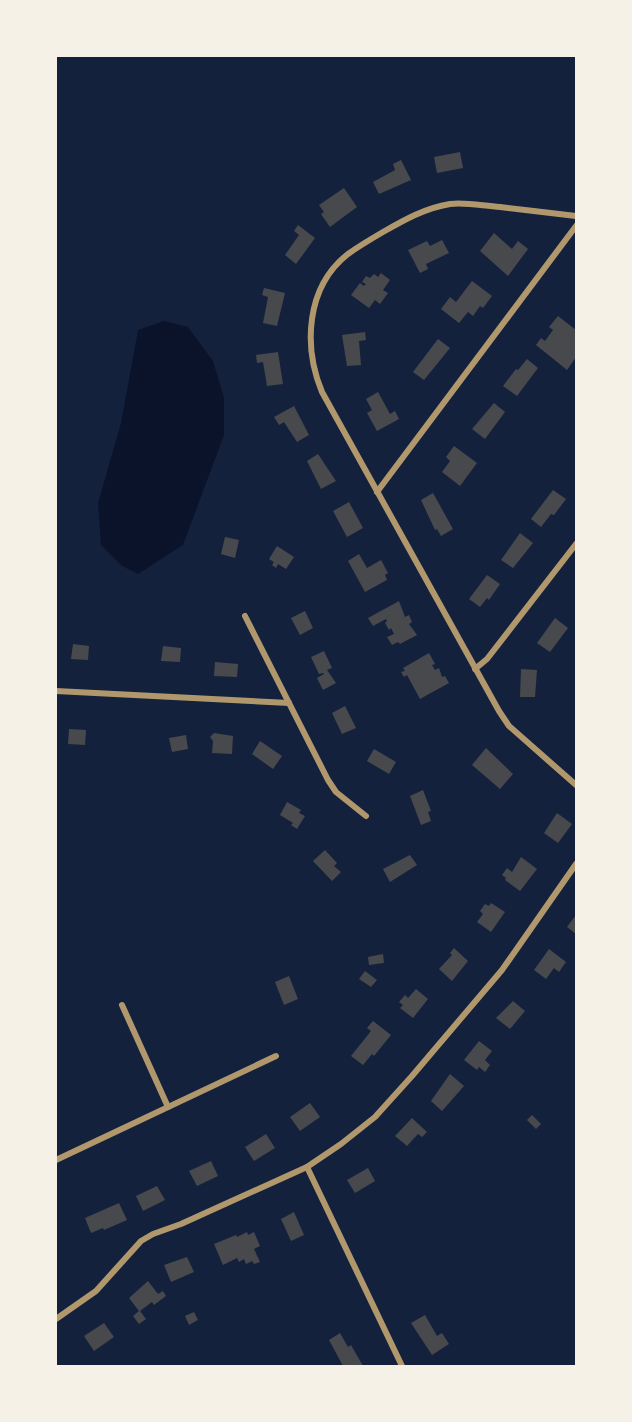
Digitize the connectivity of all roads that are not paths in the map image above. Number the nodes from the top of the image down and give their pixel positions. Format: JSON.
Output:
{"nodes":[{"id":1,"x":576,"y":216,"type":"edge"},
{"id":2,"x":576,"y":226,"type":"edge"},
{"id":3,"x":377,"y":492,"type":"junction"},
{"id":4,"x":576,"y":544,"type":"edge"},
{"id":5,"x":245,"y":616,"type":"dead end"},
{"id":6,"x":475,"y":669,"type":"junction"},
{"id":7,"x":56,"y":691,"type":"edge"},
{"id":8,"x":289,"y":703,"type":"junction"},
{"id":9,"x":576,"y":785,"type":"edge"},
{"id":10,"x":366,"y":816,"type":"dead end"},
{"id":11,"x":576,"y":864,"type":"edge"},
{"id":12,"x":122,"y":1005,"type":"dead end"},
{"id":13,"x":276,"y":1056,"type":"dead end"},
{"id":14,"x":168,"y":1107,"type":"junction"},
{"id":15,"x":56,"y":1160,"type":"edge"},
{"id":16,"x":307,"y":1167,"type":"junction"},
{"id":17,"x":56,"y":1319,"type":"edge"},
{"id":18,"x":402,"y":1366,"type":"edge"}],
"edges":[{"from":1,"to":3,"type":"street"},
{"from":2,"to":3,"type":"street"},
{"from":3,"to":6,"type":"street"},
{"from":4,"to":6,"type":"street"},
{"from":5,"to":8,"type":"street"},
{"from":6,"to":9,"type":"street"},
{"from":7,"to":8,"type":"street"},
{"from":8,"to":10,"type":"street"},
{"from":11,"to":16,"type":"street"},
{"from":12,"to":14,"type":"street"},
{"from":13,"to":14,"type":"street"},
{"from":14,"to":15,"type":"street"},
{"from":16,"to":17,"type":"street"},
{"from":16,"to":18,"type":"street"}]}
